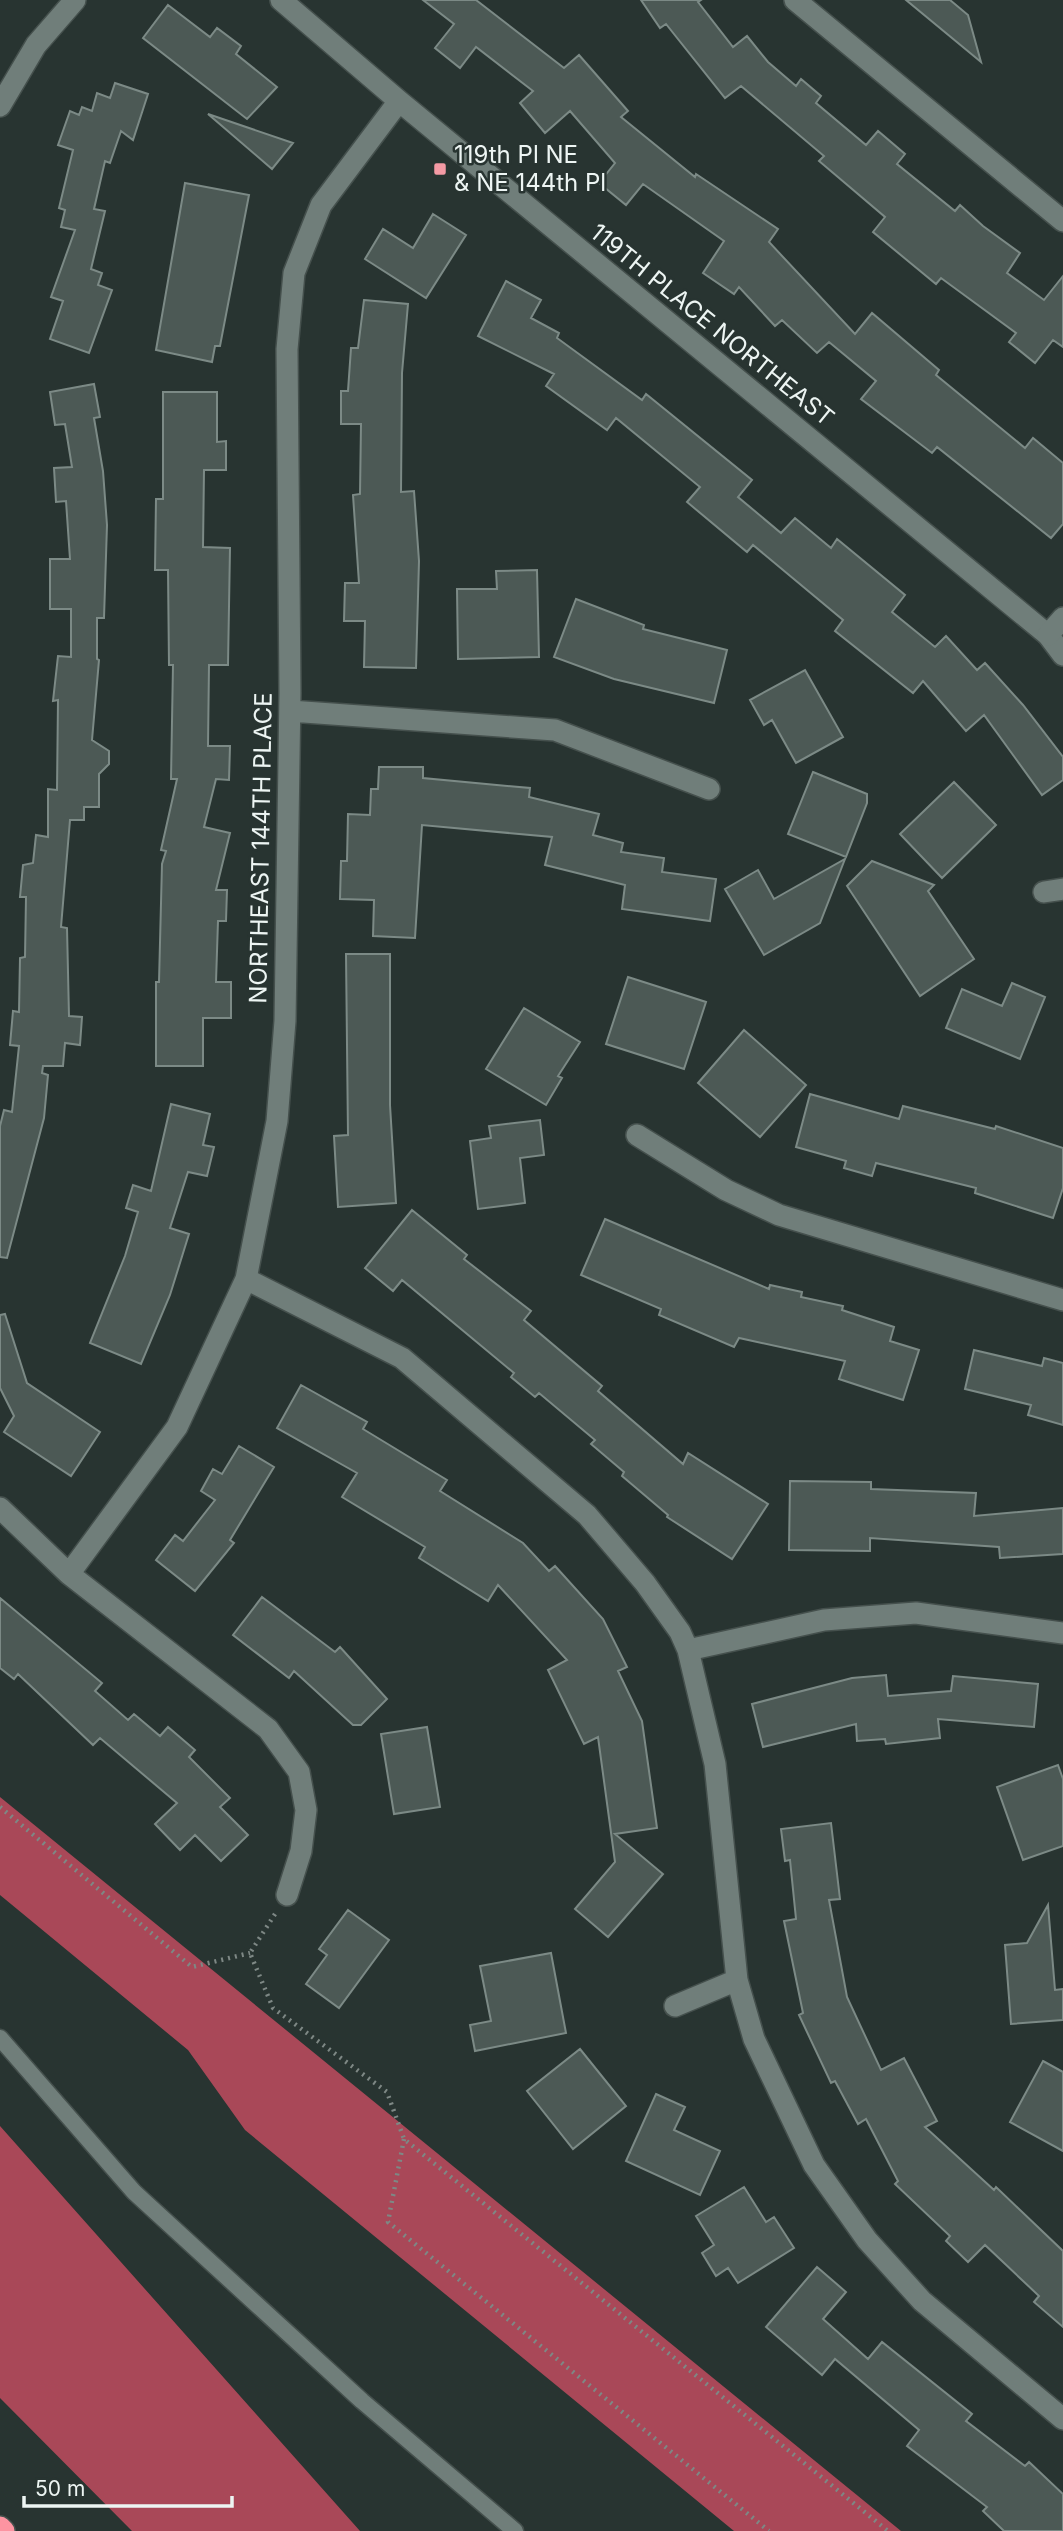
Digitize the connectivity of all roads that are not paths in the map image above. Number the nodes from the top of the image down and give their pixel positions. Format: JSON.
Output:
{"nodes":[{"id":1,"x":75,"y":0,"type":"edge"},
{"id":2,"x":281,"y":0,"type":"edge"},
{"id":3,"x":795,"y":0,"type":"edge"},
{"id":4,"x":399,"y":101,"type":"junction"},
{"id":5,"x":0,"y":106,"type":"edge"},
{"id":6,"x":1063,"y":222,"type":"edge"},
{"id":7,"x":1063,"y":618,"type":"edge"},
{"id":8,"x":1048,"y":635,"type":"junction"},
{"id":9,"x":1063,"y":654,"type":"edge"},
{"id":10,"x":290,"y":711,"type":"junction"},
{"id":11,"x":709,"y":789,"type":"dead end"},
{"id":12,"x":637,"y":1135,"type":"dead end"},
{"id":13,"x":246,"y":1279,"type":"junction"},
{"id":14,"x":1063,"y":1300,"type":"edge"},
{"id":15,"x":0,"y":1508,"type":"edge"},
{"id":16,"x":69,"y":1574,"type":"junction"},
{"id":17,"x":1063,"y":1633,"type":"edge"},
{"id":18,"x":688,"y":1650,"type":"junction"},
{"id":19,"x":287,"y":1895,"type":"road end"},
{"id":20,"x":737,"y":1980,"type":"junction"},
{"id":21,"x":675,"y":2006,"type":"dead end"},
{"id":22,"x":0,"y":2038,"type":"edge"},
{"id":23,"x":1063,"y":2419,"type":"edge"},
{"id":24,"x":0,"y":2527,"type":"edge"},
{"id":25,"x":4,"y":2531,"type":"edge"},
{"id":26,"x":515,"y":2531,"type":"edge"}],
"edges":[{"from":1,"to":5,"type":"street"},
{"from":2,"to":4,"type":"street","name":"119TH PLACE NORTHEAST"},
{"from":3,"to":6,"type":"street"},
{"from":4,"to":8,"type":"street","name":"119TH PLACE NORTHEAST"},
{"from":4,"to":10,"type":"street","name":"NORTHEAST 144TH PLACE"},
{"from":7,"to":8,"type":"street"},
{"from":8,"to":9,"type":"street","name":"119TH PLACE NORTHEAST"},
{"from":10,"to":11,"type":"street"},
{"from":10,"to":13,"type":"street","name":"NORTHEAST 144TH PLACE"},
{"from":12,"to":14,"type":"street"},
{"from":13,"to":16,"type":"street","name":"NORTHEAST 144TH PLACE"},
{"from":13,"to":18,"type":"street"},
{"from":15,"to":16,"type":"street"},
{"from":16,"to":19,"type":"street"},
{"from":17,"to":18,"type":"street"},
{"from":18,"to":20,"type":"street"},
{"from":20,"to":21,"type":"street"},
{"from":20,"to":23,"type":"street"},
{"from":22,"to":26,"type":"lane"},
{"from":24,"to":25,"type":"highway"}]}
